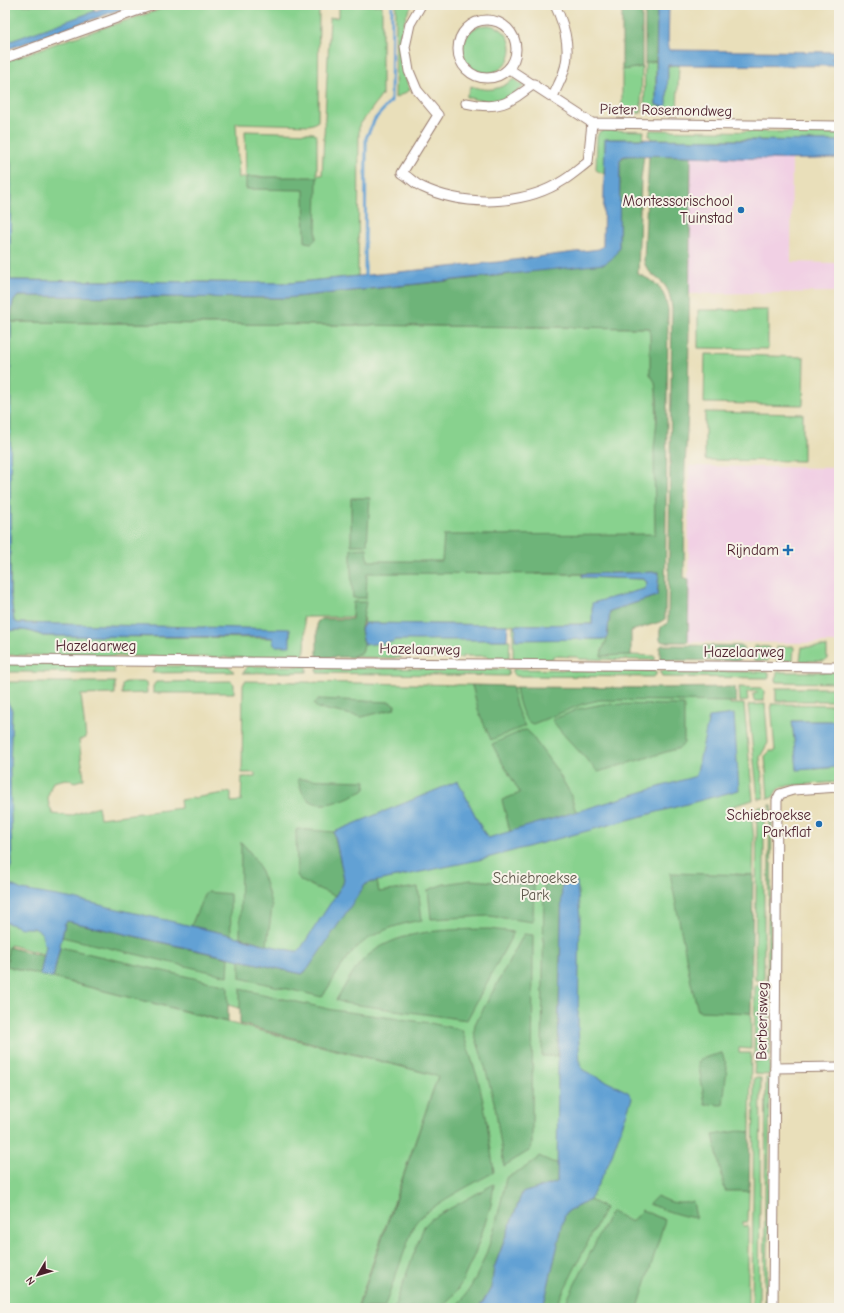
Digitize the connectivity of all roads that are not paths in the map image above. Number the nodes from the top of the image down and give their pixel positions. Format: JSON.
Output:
{"nodes":[{"id":1,"x":154,"y":5,"type":"edge"},
{"id":2,"x":421,"y":5,"type":"edge"},
{"id":3,"x":555,"y":5,"type":"edge"},
{"id":4,"x":5,"y":58,"type":"edge"},
{"id":5,"x":509,"y":69,"type":"junction"},
{"id":6,"x":534,"y":84,"type":"junction"},
{"id":7,"x":553,"y":97,"type":"junction"},
{"id":8,"x":466,"y":102,"type":"dead end"},
{"id":9,"x":592,"y":123,"type":"junction"},
{"id":10,"x":839,"y":126,"type":"edge"},
{"id":11,"x":5,"y":660,"type":"edge"},
{"id":12,"x":834,"y":667,"type":"dead end"},
{"id":13,"x":839,"y":787,"type":"edge"},
{"id":14,"x":839,"y":1067,"type":"edge"},
{"id":15,"x":775,"y":1068,"type":"junction"},
{"id":16,"x":773,"y":1308,"type":"edge"}],
"edges":[{"from":1,"to":4,"type":"street"},
{"from":2,"to":9,"type":"street"},
{"from":3,"to":7,"type":"street"},
{"from":5,"to":5,"type":"street"},
{"from":5,"to":6,"type":"street","name":"Pieter Rosemondweg"},
{"from":6,"to":7,"type":"street","name":"Pieter Rosemondweg"},
{"from":6,"to":8,"type":"street"},
{"from":7,"to":9,"type":"street","name":"Pieter Rosemondweg"},
{"from":9,"to":10,"type":"street","name":"Pieter Rosemondweg"},
{"from":11,"to":12,"type":"street","name":"Hazelaarweg"},
{"from":13,"to":15,"type":"street","name":"Berberisweg"},
{"from":14,"to":15,"type":"street"},
{"from":15,"to":16,"type":"street","name":"Berberisweg"}]}
